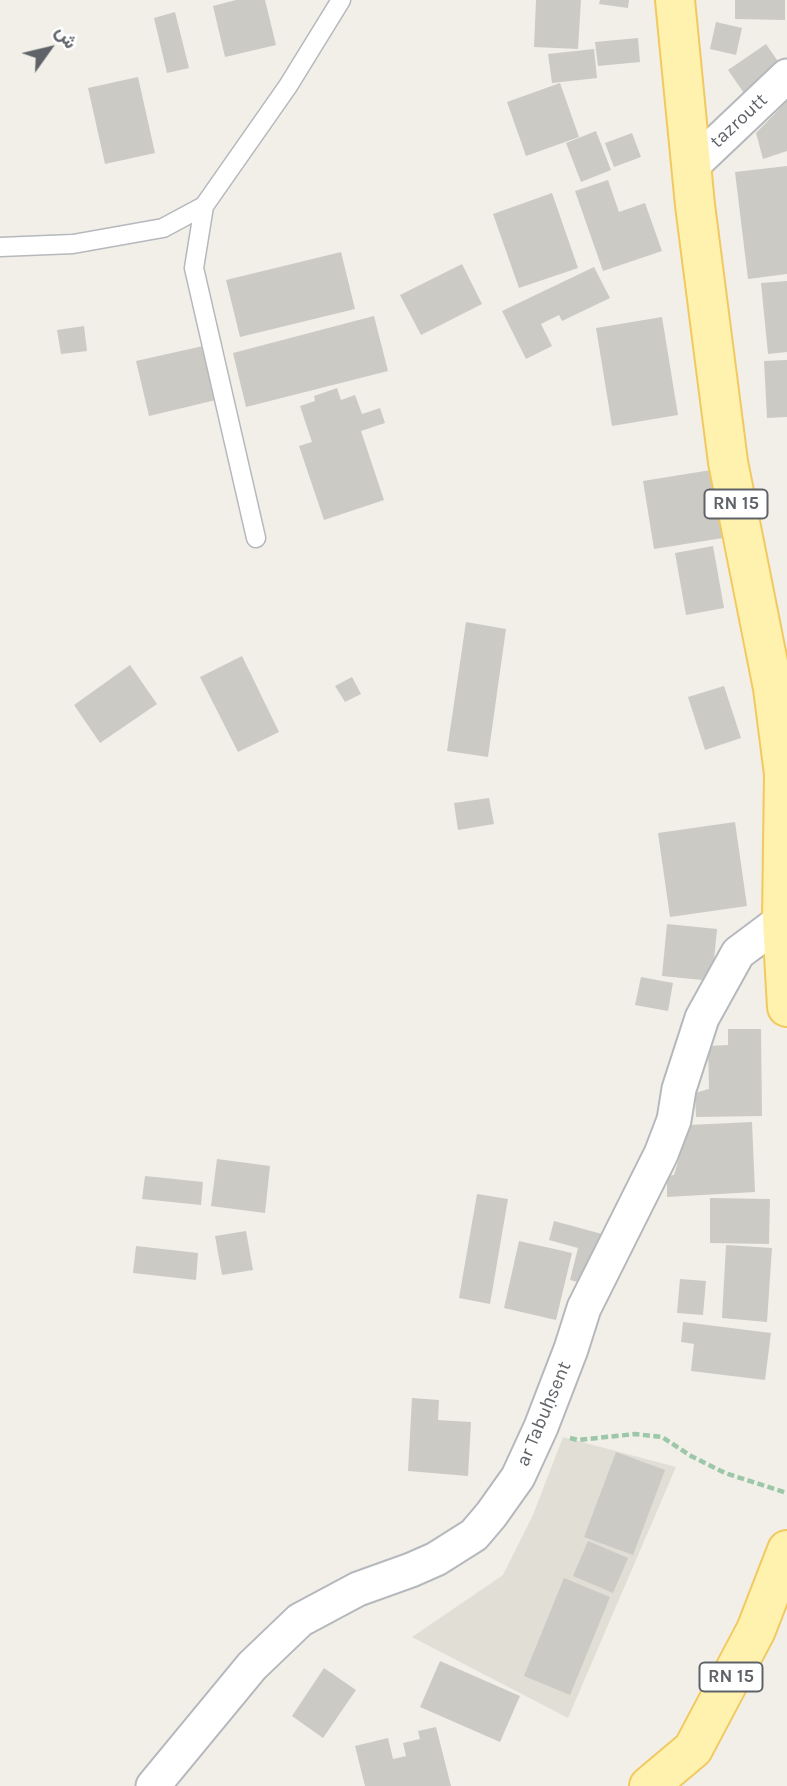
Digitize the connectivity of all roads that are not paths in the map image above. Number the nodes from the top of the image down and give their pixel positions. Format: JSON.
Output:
{"nodes":[{"id":1,"x":341,"y":0,"type":"edge"},
{"id":2,"x":675,"y":0,"type":"edge"},
{"id":3,"x":787,"y":76,"type":"edge"},
{"id":4,"x":691,"y":167,"type":"junction"},
{"id":5,"x":204,"y":206,"type":"junction"},
{"id":6,"x":0,"y":247,"type":"edge"},
{"id":7,"x":256,"y":538,"type":"dead end"},
{"id":8,"x":782,"y":920,"type":"junction"},
{"id":9,"x":787,"y":1007,"type":"edge"},
{"id":10,"x":787,"y":1550,"type":"edge"},
{"id":11,"x":153,"y":1786,"type":"edge"},
{"id":12,"x":649,"y":1786,"type":"edge"}],
"edges":[{"from":1,"to":5,"type":"lane"},
{"from":2,"to":4,"type":"main road","number":"RN 15"},
{"from":3,"to":4,"type":"street","name":"tazroutt"},
{"from":4,"to":8,"type":"main road","number":"RN 15"},
{"from":5,"to":6,"type":"lane"},
{"from":5,"to":7,"type":"lane"},
{"from":8,"to":9,"type":"main road","number":"RN 15"},
{"from":8,"to":11,"type":"street","name":"ar Tabuḥsent"},
{"from":10,"to":12,"type":"main road","number":"RN 15"}]}
